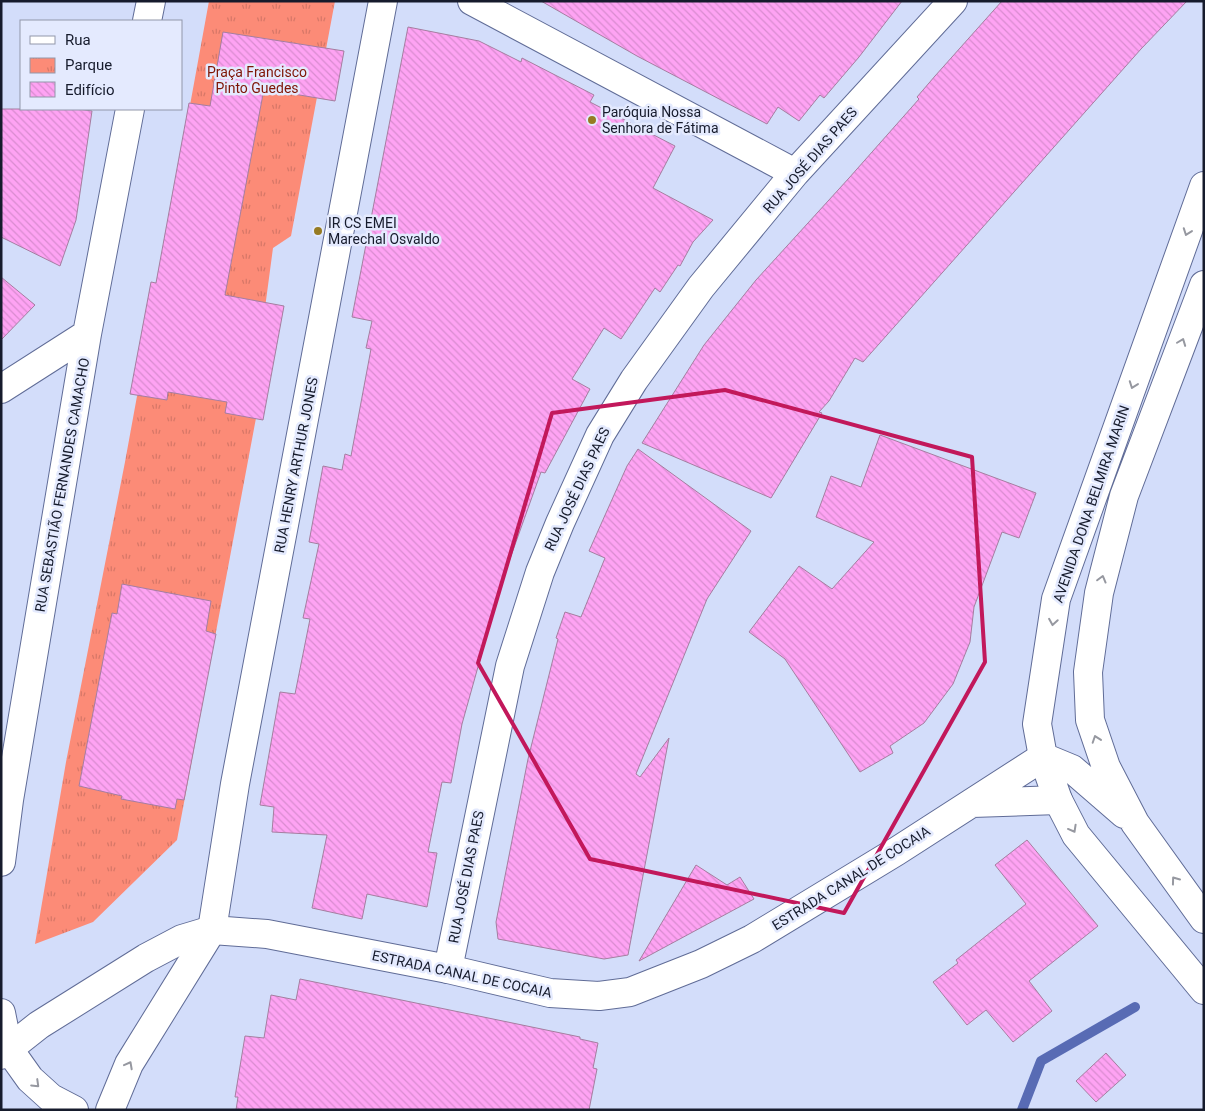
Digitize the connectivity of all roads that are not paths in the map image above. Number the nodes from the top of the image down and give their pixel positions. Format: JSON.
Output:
{"nodes":[{"id":1,"x":151,"y":1,"type":"edge"},
{"id":2,"x":383,"y":1,"type":"edge"},
{"id":3,"x":472,"y":1,"type":"edge"},
{"id":4,"x":953,"y":1,"type":"edge"},
{"id":5,"x":147,"y":20,"type":"edge"},
{"id":6,"x":130,"y":110,"type":"edge"},
{"id":7,"x":796,"y":173,"type":"junction"},
{"id":8,"x":1204,"y":186,"type":"edge"},
{"id":9,"x":1204,"y":285,"type":"edge"},
{"id":10,"x":87,"y":334,"type":"junction"},
{"id":11,"x":1,"y":389,"type":"edge"},
{"id":12,"x":1043,"y":757,"type":"junction"},
{"id":13,"x":1058,"y":800,"type":"junction"},
{"id":14,"x":970,"y":804,"type":"junction"},
{"id":15,"x":1135,"y":823,"type":"junction"},
{"id":16,"x":1,"y":862,"type":"edge"},
{"id":17,"x":1204,"y":920,"type":"edge"},
{"id":18,"x":212,"y":930,"type":"junction"},
{"id":19,"x":448,"y":969,"type":"junction"},
{"id":20,"x":1203,"y":989,"type":"edge"},
{"id":21,"x":1,"y":1013,"type":"edge"},
{"id":22,"x":4,"y":1051,"type":"edge"},
{"id":23,"x":74,"y":1110,"type":"edge"},
{"id":24,"x":110,"y":1110,"type":"edge"}],
"edges":[{"from":1,"to":5,"type":"street"},
{"from":2,"to":18,"type":"street","name":"RUA HENRY ARTHUR JONES"},
{"from":3,"to":7,"type":"street"},
{"from":4,"to":7,"type":"street","name":"RUA JOSÉ DIAS PAES"},
{"from":6,"to":10,"type":"street","name":"RUA SEBASTIÃO FERNANDES CAMACHO"},
{"from":7,"to":19,"type":"street","name":"RUA JOSÉ DIAS PAES"},
{"from":8,"to":12,"type":"street","name":"AVENIDA DONA BELMIRA MARIN","one_way":true},
{"from":15,"to":9,"type":"street","name":"AVENIDA DONA BELMIRA MARIN","one_way":true},
{"from":10,"to":11,"type":"street"},
{"from":10,"to":16,"type":"street","name":"RUA SEBASTIÃO FERNANDES CAMACHO"},
{"from":12,"to":13,"type":"street","name":"AVENIDA DONA BELMIRA MARIN"},
{"from":12,"to":14,"type":"street","name":"ESTRADA CANAL DE COCAIA"},
{"from":12,"to":15,"type":"street"},
{"from":13,"to":14,"type":"street","name":"ESTRADA CANAL DE COCAIA"},
{"from":13,"to":20,"type":"street","name":"AVENIDA DONA BELMIRA MARIN","one_way":true},
{"from":14,"to":19,"type":"street","name":"ESTRADA CANAL DE COCAIA"},
{"from":17,"to":15,"type":"street","name":"AVENIDA DONA BELMIRA MARIN","one_way":true},
{"from":18,"to":19,"type":"street","name":"ESTRADA CANAL DE COCAIA"},
{"from":18,"to":22,"type":"street","name":"ESTRADA CANAL DE COCAIA"},
{"from":24,"to":18,"type":"street","one_way":true},
{"from":21,"to":22,"type":"street"},
{"from":22,"to":23,"type":"street","one_way":true}]}
